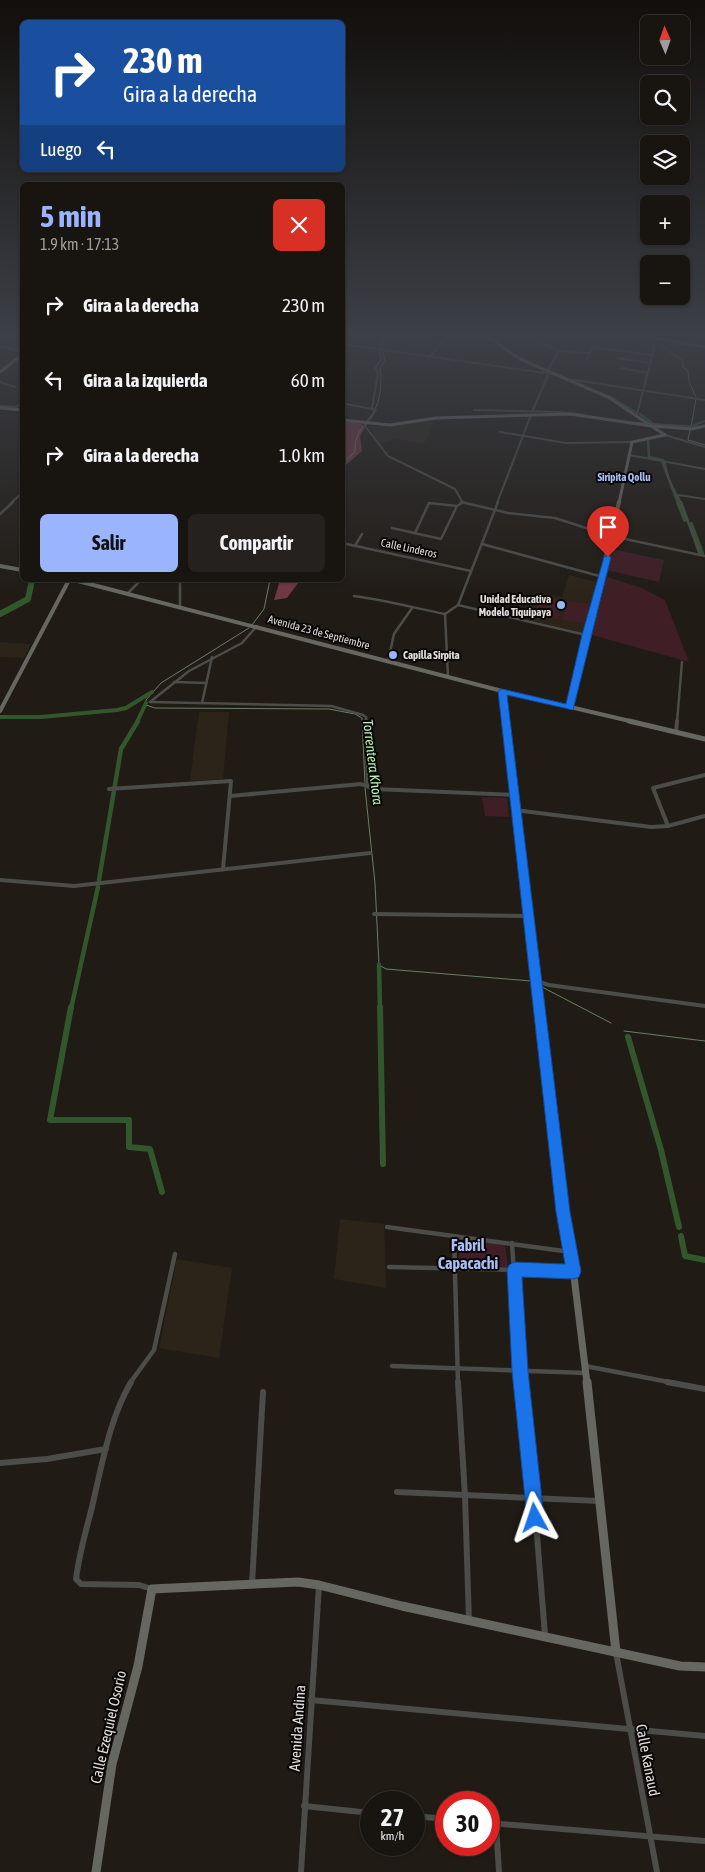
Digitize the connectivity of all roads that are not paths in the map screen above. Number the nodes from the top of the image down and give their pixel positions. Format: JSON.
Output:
{"nodes":[{"id":1,"x":360,"y":422,"type":"edge"},
{"id":2,"x":407,"y":422,"type":"edge"},
{"id":3,"x":528,"y":422,"type":"edge"},
{"id":4,"x":618,"y":422,"type":"edge"},
{"id":5,"x":648,"y":422,"type":"edge"},
{"id":6,"x":704,"y":422,"type":"edge"},
{"id":7,"x":365,"y":423,"type":"junction"},
{"id":8,"x":651,"y":425,"type":"junction"},
{"id":9,"x":694,"y":425,"type":"dead end"},
{"id":10,"x":683,"y":426,"type":"dead end"},
{"id":11,"x":705,"y":426,"type":"edge"},
{"id":12,"x":500,"y":432,"type":"dead end"},
{"id":13,"x":522,"y":435,"type":"junction"},
{"id":14,"x":665,"y":435,"type":"junction"},
{"id":15,"x":632,"y":442,"type":"junction"},
{"id":16,"x":705,"y":447,"type":"edge"},
{"id":17,"x":629,"y":454,"type":"junction"},
{"id":18,"x":664,"y":461,"type":"junction"},
{"id":19,"x":705,"y":469,"type":"edge"},
{"id":20,"x":20,"y":495,"type":"edge"},
{"id":21,"x":678,"y":495,"type":"junction"},
{"id":22,"x":705,"y":499,"type":"edge"},
{"id":23,"x":462,"y":503,"type":"junction"},
{"id":24,"x":456,"y":506,"type":"junction"},
{"id":25,"x":494,"y":510,"type":"junction"},
{"id":26,"x":0,"y":514,"type":"edge"},
{"id":27,"x":392,"y":528,"type":"dead end"},
{"id":28,"x":415,"y":533,"type":"junction"},
{"id":29,"x":362,"y":534,"type":"dead end"},
{"id":30,"x":611,"y":536,"type":"junction"},
{"id":31,"x":345,"y":544,"type":"edge"},
{"id":32,"x":482,"y":544,"type":"junction"},
{"id":33,"x":355,"y":546,"type":"junction"},
{"id":34,"x":700,"y":555,"type":"junction"},
{"id":35,"x":705,"y":556,"type":"edge"},
{"id":36,"x":0,"y":566,"type":"edge"},
{"id":37,"x":20,"y":570,"type":"edge"},
{"id":38,"x":471,"y":571,"type":"junction"},
{"id":39,"x":602,"y":577,"type":"junction"},
{"id":40,"x":68,"y":582,"type":"edge"},
{"id":41,"x":82,"y":582,"type":"edge"},
{"id":42,"x":139,"y":582,"type":"edge"},
{"id":43,"x":180,"y":582,"type":"edge"},
{"id":44,"x":128,"y":593,"type":"junction"},
{"id":45,"x":354,"y":596,"type":"dead end"},
{"id":46,"x":458,"y":604,"type":"junction"},
{"id":47,"x":180,"y":606,"type":"junction"},
{"id":48,"x":412,"y":608,"type":"junction"},
{"id":49,"x":445,"y":614,"type":"junction"},
{"id":50,"x":253,"y":625,"type":"junction"},
{"id":51,"x":586,"y":635,"type":"junction"},
{"id":52,"x":212,"y":657,"type":"junction"},
{"id":53,"x":388,"y":661,"type":"junction"},
{"id":54,"x":682,"y":662,"type":"dead end"},
{"id":55,"x":448,"y":677,"type":"junction"},
{"id":56,"x":174,"y":682,"type":"junction"},
{"id":57,"x":206,"y":683,"type":"junction"},
{"id":58,"x":502,"y":691,"type":"junction"},
{"id":59,"x":202,"y":703,"type":"junction"},
{"id":60,"x":570,"y":708,"type":"junction"},
{"id":61,"x":0,"y":711,"type":"edge"},
{"id":62,"x":676,"y":732,"type":"junction"},
{"id":63,"x":705,"y":740,"type":"edge"},
{"id":64,"x":705,"y":776,"type":"edge"},
{"id":65,"x":368,"y":786,"type":"junction"},
{"id":66,"x":109,"y":789,"type":"dead end"},
{"id":67,"x":513,"y":795,"type":"junction"},
{"id":68,"x":230,"y":796,"type":"junction"},
{"id":69,"x":515,"y":810,"type":"junction"},
{"id":70,"x":705,"y":816,"type":"edge"},
{"id":71,"x":668,"y":826,"type":"junction"},
{"id":72,"x":370,"y":853,"type":"dead end"},
{"id":73,"x":223,"y":870,"type":"junction"},
{"id":74,"x":0,"y":880,"type":"edge"},
{"id":75,"x":374,"y":914,"type":"dead end"},
{"id":76,"x":528,"y":916,"type":"junction"},
{"id":77,"x":536,"y":980,"type":"junction"},
{"id":78,"x":705,"y":1006,"type":"edge"},
{"id":79,"x":387,"y":1227,"type":"dead end"},
{"id":80,"x":454,"y":1236,"type":"junction"},
{"id":81,"x":512,"y":1243,"type":"junction"},
{"id":82,"x":571,"y":1252,"type":"junction"},
{"id":83,"x":175,"y":1254,"type":"dead end"},
{"id":84,"x":389,"y":1267,"type":"dead end"},
{"id":85,"x":456,"y":1268,"type":"junction"},
{"id":86,"x":514,"y":1270,"type":"junction"},
{"id":87,"x":573,"y":1271,"type":"junction"},
{"id":88,"x":392,"y":1366,"type":"dead end"},
{"id":89,"x":457,"y":1368,"type":"junction"},
{"id":90,"x":585,"y":1370,"type":"junction"},
{"id":91,"x":520,"y":1371,"type":"junction"},
{"id":92,"x":705,"y":1388,"type":"edge"},
{"id":93,"x":263,"y":1392,"type":"dead end"},
{"id":94,"x":106,"y":1449,"type":"junction"},
{"id":95,"x":0,"y":1463,"type":"edge"},
{"id":96,"x":397,"y":1492,"type":"dead end"},
{"id":97,"x":466,"y":1496,"type":"junction"},
{"id":98,"x":534,"y":1498,"type":"junction"},
{"id":99,"x":601,"y":1501,"type":"junction"},
{"id":100,"x":252,"y":1584,"type":"junction"},
{"id":101,"x":320,"y":1585,"type":"junction"},
{"id":102,"x":152,"y":1589,"type":"junction"},
{"id":103,"x":469,"y":1621,"type":"junction"},
{"id":104,"x":545,"y":1636,"type":"junction"},
{"id":105,"x":616,"y":1652,"type":"junction"},
{"id":106,"x":705,"y":1667,"type":"edge"},
{"id":107,"x":311,"y":1700,"type":"junction"},
{"id":108,"x":629,"y":1730,"type":"junction"},
{"id":109,"x":705,"y":1736,"type":"edge"},
{"id":110,"x":304,"y":1806,"type":"junction"},
{"id":111,"x":360,"y":1812,"type":"edge"},
{"id":112,"x":500,"y":1825,"type":"edge"},
{"id":113,"x":651,"y":1838,"type":"junction"},
{"id":114,"x":705,"y":1841,"type":"edge"},
{"id":115,"x":497,"y":1856,"type":"edge"},
{"id":116,"x":96,"y":1872,"type":"edge"},
{"id":117,"x":300,"y":1872,"type":"edge"},
{"id":118,"x":499,"y":1872,"type":"edge"},
{"id":119,"x":657,"y":1872,"type":"edge"}],
"edges":[{"from":1,"to":7,"type":"street"},
{"from":2,"to":7,"type":"street"},
{"from":3,"to":13,"type":"street"},
{"from":4,"to":8,"type":"street"},
{"from":5,"to":8,"type":"street"},
{"from":6,"to":9,"type":"street"},
{"from":7,"to":23,"type":"street"},
{"from":8,"to":10,"type":"street"},
{"from":8,"to":11,"type":"street"},
{"from":8,"to":14,"type":"street"},
{"from":12,"to":13,"type":"street"},
{"from":13,"to":15,"type":"street"},
{"from":13,"to":25,"type":"street"},
{"from":14,"to":15,"type":"street"},
{"from":14,"to":16,"type":"street"},
{"from":15,"to":17,"type":"street"},
{"from":17,"to":18,"type":"street"},
{"from":17,"to":30,"type":"street"},
{"from":18,"to":19,"type":"street"},
{"from":18,"to":21,"type":"street"},
{"from":20,"to":26,"type":"street"},
{"from":21,"to":22,"type":"street"},
{"from":21,"to":34,"type":"street"},
{"from":23,"to":24,"type":"street"},
{"from":23,"to":25,"type":"street"},
{"from":24,"to":28,"type":"street"},
{"from":24,"to":28,"type":"street"},
{"from":25,"to":30,"type":"street"},
{"from":25,"to":32,"type":"street"},
{"from":27,"to":28,"type":"street"},
{"from":29,"to":33,"type":"street"},
{"from":30,"to":34,"type":"street"},
{"from":30,"to":39,"type":"street"},
{"from":31,"to":33,"type":"street","name":"Calle Linderos"},
{"from":32,"to":38,"type":"street"},
{"from":32,"to":39,"type":"street"},
{"from":33,"to":38,"type":"street","name":"Calle Linderos"},
{"from":34,"to":35,"type":"street"},
{"from":36,"to":37,"type":"street"},
{"from":38,"to":46,"type":"street"},
{"from":39,"to":51,"type":"street"},
{"from":40,"to":61,"type":"street"},
{"from":41,"to":44,"type":"street","name":"Avenida 23 de Septiembre"},
{"from":42,"to":44,"type":"street"},
{"from":43,"to":47,"type":"street"},
{"from":44,"to":47,"type":"street","name":"Avenida 23 de Septiembre"},
{"from":45,"to":48,"type":"street"},
{"from":46,"to":49,"type":"street"},
{"from":46,"to":51,"type":"street"},
{"from":47,"to":50,"type":"street","name":"Avenida 23 de Septiembre"},
{"from":48,"to":49,"type":"street"},
{"from":48,"to":53,"type":"street"},
{"from":49,"to":55,"type":"street"},
{"from":50,"to":52,"type":"street"},
{"from":50,"to":53,"type":"street","name":"Avenida 23 de Septiembre"},
{"from":51,"to":60,"type":"street"},
{"from":52,"to":56,"type":"street"},
{"from":52,"to":57,"type":"street"},
{"from":53,"to":55,"type":"street","name":"Avenida 23 de Septiembre"},
{"from":54,"to":62,"type":"street"},
{"from":55,"to":58,"type":"street","name":"Avenida 23 de Septiembre"},
{"from":56,"to":57,"type":"street"},
{"from":56,"to":59,"type":"street"},
{"from":57,"to":59,"type":"street"},
{"from":58,"to":60,"type":"street","name":"Avenida 23 de Septiembre"},
{"from":58,"to":67,"type":"street"},
{"from":59,"to":65,"type":"street"},
{"from":60,"to":62,"type":"street","name":"Avenida 23 de Septiembre"},
{"from":62,"to":63,"type":"street","name":"Avenida 23 de Septiembre"},
{"from":64,"to":71,"type":"street"},
{"from":65,"to":67,"type":"street"},
{"from":65,"to":68,"type":"street"},
{"from":66,"to":68,"type":"street"},
{"from":67,"to":69,"type":"street"},
{"from":68,"to":73,"type":"street"},
{"from":69,"to":71,"type":"street"},
{"from":69,"to":76,"type":"street"},
{"from":70,"to":71,"type":"street"},
{"from":72,"to":73,"type":"street"},
{"from":73,"to":74,"type":"street"},
{"from":75,"to":76,"type":"street"},
{"from":76,"to":77,"type":"street"},
{"from":77,"to":78,"type":"street"},
{"from":77,"to":82,"type":"street"},
{"from":79,"to":80,"type":"street"},
{"from":80,"to":81,"type":"street"},
{"from":80,"to":85,"type":"street"},
{"from":81,"to":82,"type":"street"},
{"from":81,"to":86,"type":"street"},
{"from":82,"to":87,"type":"street"},
{"from":83,"to":94,"type":"street"},
{"from":84,"to":85,"type":"street"},
{"from":85,"to":86,"type":"street"},
{"from":85,"to":89,"type":"street"},
{"from":86,"to":87,"type":"street"},
{"from":86,"to":91,"type":"street"},
{"from":87,"to":90,"type":"street"},
{"from":88,"to":89,"type":"street"},
{"from":89,"to":91,"type":"street"},
{"from":89,"to":97,"type":"street"},
{"from":90,"to":91,"type":"street"},
{"from":90,"to":92,"type":"street"},
{"from":90,"to":99,"type":"street"},
{"from":91,"to":98,"type":"street"},
{"from":93,"to":100,"type":"street"},
{"from":94,"to":95,"type":"street"},
{"from":94,"to":102,"type":"street"},
{"from":96,"to":97,"type":"street"},
{"from":97,"to":98,"type":"street"},
{"from":97,"to":103,"type":"street"},
{"from":98,"to":99,"type":"street"},
{"from":98,"to":104,"type":"street"},
{"from":99,"to":105,"type":"street"},
{"from":100,"to":101,"type":"street"},
{"from":100,"to":102,"type":"street"},
{"from":101,"to":103,"type":"street"},
{"from":101,"to":107,"type":"street","name":"Avenida Andina"},
{"from":102,"to":116,"type":"street","name":"Calle Ezequiel Osorio"},
{"from":103,"to":104,"type":"street"},
{"from":104,"to":105,"type":"street"},
{"from":105,"to":106,"type":"street"},
{"from":105,"to":108,"type":"street","name":"Calle Kanaud"},
{"from":107,"to":108,"type":"street"},
{"from":107,"to":110,"type":"street","name":"Avenida Andina"},
{"from":108,"to":109,"type":"street"},
{"from":108,"to":113,"type":"street","name":"Calle Kanaud"},
{"from":110,"to":111,"type":"street"},
{"from":110,"to":117,"type":"street","name":"Avenida Andina"},
{"from":112,"to":113,"type":"street"},
{"from":113,"to":114,"type":"street"},
{"from":113,"to":119,"type":"street","name":"Calle Kanaud"},
{"from":115,"to":118,"type":"street"}]}
